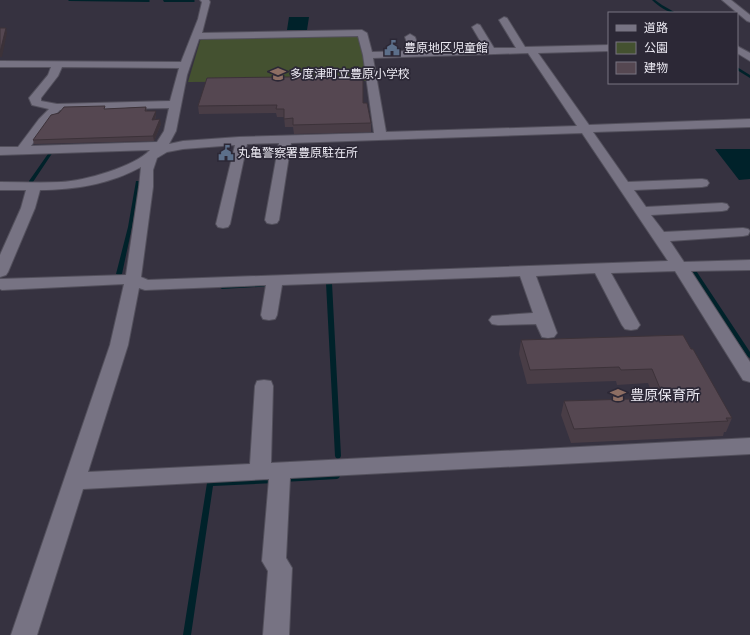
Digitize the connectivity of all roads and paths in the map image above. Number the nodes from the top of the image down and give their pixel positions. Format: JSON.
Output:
{"nodes":[{"id":1,"x":204,"y":0,"type":"edge"},
{"id":2,"x":726,"y":0,"type":"edge"},
{"id":3,"x":750,"y":19,"type":"edge"},
{"id":4,"x":504,"y":20,"type":"dead end"},
{"id":5,"x":477,"y":27,"type":"dead end"},
{"id":6,"x":196,"y":36,"type":"junction"},
{"id":7,"x":410,"y":37,"type":"dead end"},
{"id":8,"x":738,"y":46,"type":"edge"},
{"id":9,"x":750,"y":47,"type":"edge"},
{"id":10,"x":608,"y":48,"type":"edge"},
{"id":11,"x":527,"y":50,"type":"junction"},
{"id":12,"x":738,"y":50,"type":"edge"},
{"id":13,"x":491,"y":51,"type":"junction"},
{"id":14,"x":416,"y":54,"type":"junction"},
{"id":15,"x":368,"y":56,"type":"junction"},
{"id":16,"x":750,"y":58,"type":"edge"},
{"id":17,"x":0,"y":64,"type":"edge"},
{"id":18,"x":58,"y":64,"type":"junction"},
{"id":19,"x":184,"y":65,"type":"junction"},
{"id":20,"x":175,"y":104,"type":"junction"},
{"id":21,"x":57,"y":107,"type":"junction"},
{"id":22,"x":750,"y":123,"type":"edge"},
{"id":23,"x":587,"y":130,"type":"junction"},
{"id":24,"x":381,"y":137,"type":"junction"},
{"id":25,"x":286,"y":140,"type":"junction"},
{"id":26,"x":242,"y":141,"type":"junction"},
{"id":27,"x":156,"y":151,"type":"junction"},
{"id":28,"x":0,"y":152,"type":"edge"},
{"id":29,"x":21,"y":152,"type":"junction"},
{"id":30,"x":702,"y":183,"type":"dead end"},
{"id":31,"x":0,"y":186,"type":"edge"},
{"id":32,"x":34,"y":186,"type":"junction"},
{"id":33,"x":624,"y":186,"type":"junction"},
{"id":34,"x":722,"y":207,"type":"dead end"},
{"id":35,"x":641,"y":211,"type":"junction"},
{"id":36,"x":272,"y":220,"type":"dead end"},
{"id":37,"x":223,"y":224,"type":"dead end"},
{"id":38,"x":743,"y":232,"type":"dead end"},
{"id":39,"x":659,"y":237,"type":"junction"},
{"id":40,"x":750,"y":265,"type":"edge"},
{"id":41,"x":680,"y":267,"type":"junction"},
{"id":42,"x":600,"y":268,"type":"junction"},
{"id":43,"x":527,"y":274,"type":"junction"},
{"id":44,"x":133,"y":279,"type":"junction"},
{"id":45,"x":0,"y":282,"type":"edge"},
{"id":46,"x":275,"y":283,"type":"junction"},
{"id":47,"x":269,"y":315,"type":"dead end"},
{"id":48,"x":498,"y":320,"type":"dead end"},
{"id":49,"x":630,"y":325,"type":"dead end"},
{"id":50,"x":750,"y":376,"type":"edge"},
{"id":51,"x":264,"y":386,"type":"dead end"},
{"id":52,"x":750,"y":446,"type":"edge"},
{"id":53,"x":275,"y":475,"type":"junction"},
{"id":54,"x":75,"y":480,"type":"junction"},
{"id":55,"x":24,"y":635,"type":"edge"},
{"id":56,"x":276,"y":635,"type":"edge"}],
"edges":[{"from":1,"to":6,"type":"street"},
{"from":2,"to":3,"type":"street"},
{"from":4,"to":11,"type":"street"},
{"from":5,"to":13,"type":"street"},
{"from":6,"to":15,"type":"street"},
{"from":6,"to":19,"type":"street"},
{"from":7,"to":14,"type":"street"},
{"from":8,"to":9,"type":"street"},
{"from":10,"to":11,"type":"street"},
{"from":11,"to":13,"type":"street"},
{"from":11,"to":23,"type":"street"},
{"from":12,"to":16,"type":"street"},
{"from":13,"to":14,"type":"street"},
{"from":14,"to":15,"type":"street"},
{"from":15,"to":24,"type":"street"},
{"from":17,"to":18,"type":"street"},
{"from":18,"to":19,"type":"street"},
{"from":18,"to":21,"type":"street"},
{"from":19,"to":20,"type":"street"},
{"from":20,"to":21,"type":"street"},
{"from":20,"to":27,"type":"street"},
{"from":21,"to":29,"type":"street"},
{"from":22,"to":23,"type":"street"},
{"from":23,"to":24,"type":"street"},
{"from":23,"to":33,"type":"street"},
{"from":24,"to":25,"type":"street"},
{"from":25,"to":26,"type":"street"},
{"from":25,"to":36,"type":"street"},
{"from":26,"to":27,"type":"street"},
{"from":26,"to":37,"type":"street"},
{"from":27,"to":29,"type":"street"},
{"from":27,"to":32,"type":"street"},
{"from":27,"to":44,"type":"street"},
{"from":28,"to":29,"type":"street"},
{"from":30,"to":33,"type":"street"},
{"from":31,"to":32,"type":"street"},
{"from":32,"to":45,"type":"street"},
{"from":33,"to":35,"type":"street"},
{"from":34,"to":35,"type":"street"},
{"from":35,"to":39,"type":"street"},
{"from":38,"to":39,"type":"street"},
{"from":39,"to":41,"type":"street"},
{"from":40,"to":41,"type":"street"},
{"from":41,"to":42,"type":"street"},
{"from":41,"to":50,"type":"street"},
{"from":42,"to":43,"type":"street"},
{"from":42,"to":49,"type":"street"},
{"from":43,"to":46,"type":"street"},
{"from":43,"to":48,"type":"street"},
{"from":44,"to":45,"type":"street"},
{"from":44,"to":46,"type":"street"},
{"from":44,"to":54,"type":"street"},
{"from":46,"to":47,"type":"street"},
{"from":51,"to":53,"type":"street"},
{"from":52,"to":53,"type":"street"},
{"from":53,"to":54,"type":"street"},
{"from":53,"to":56,"type":"street"},
{"from":54,"to":55,"type":"street"}]}
